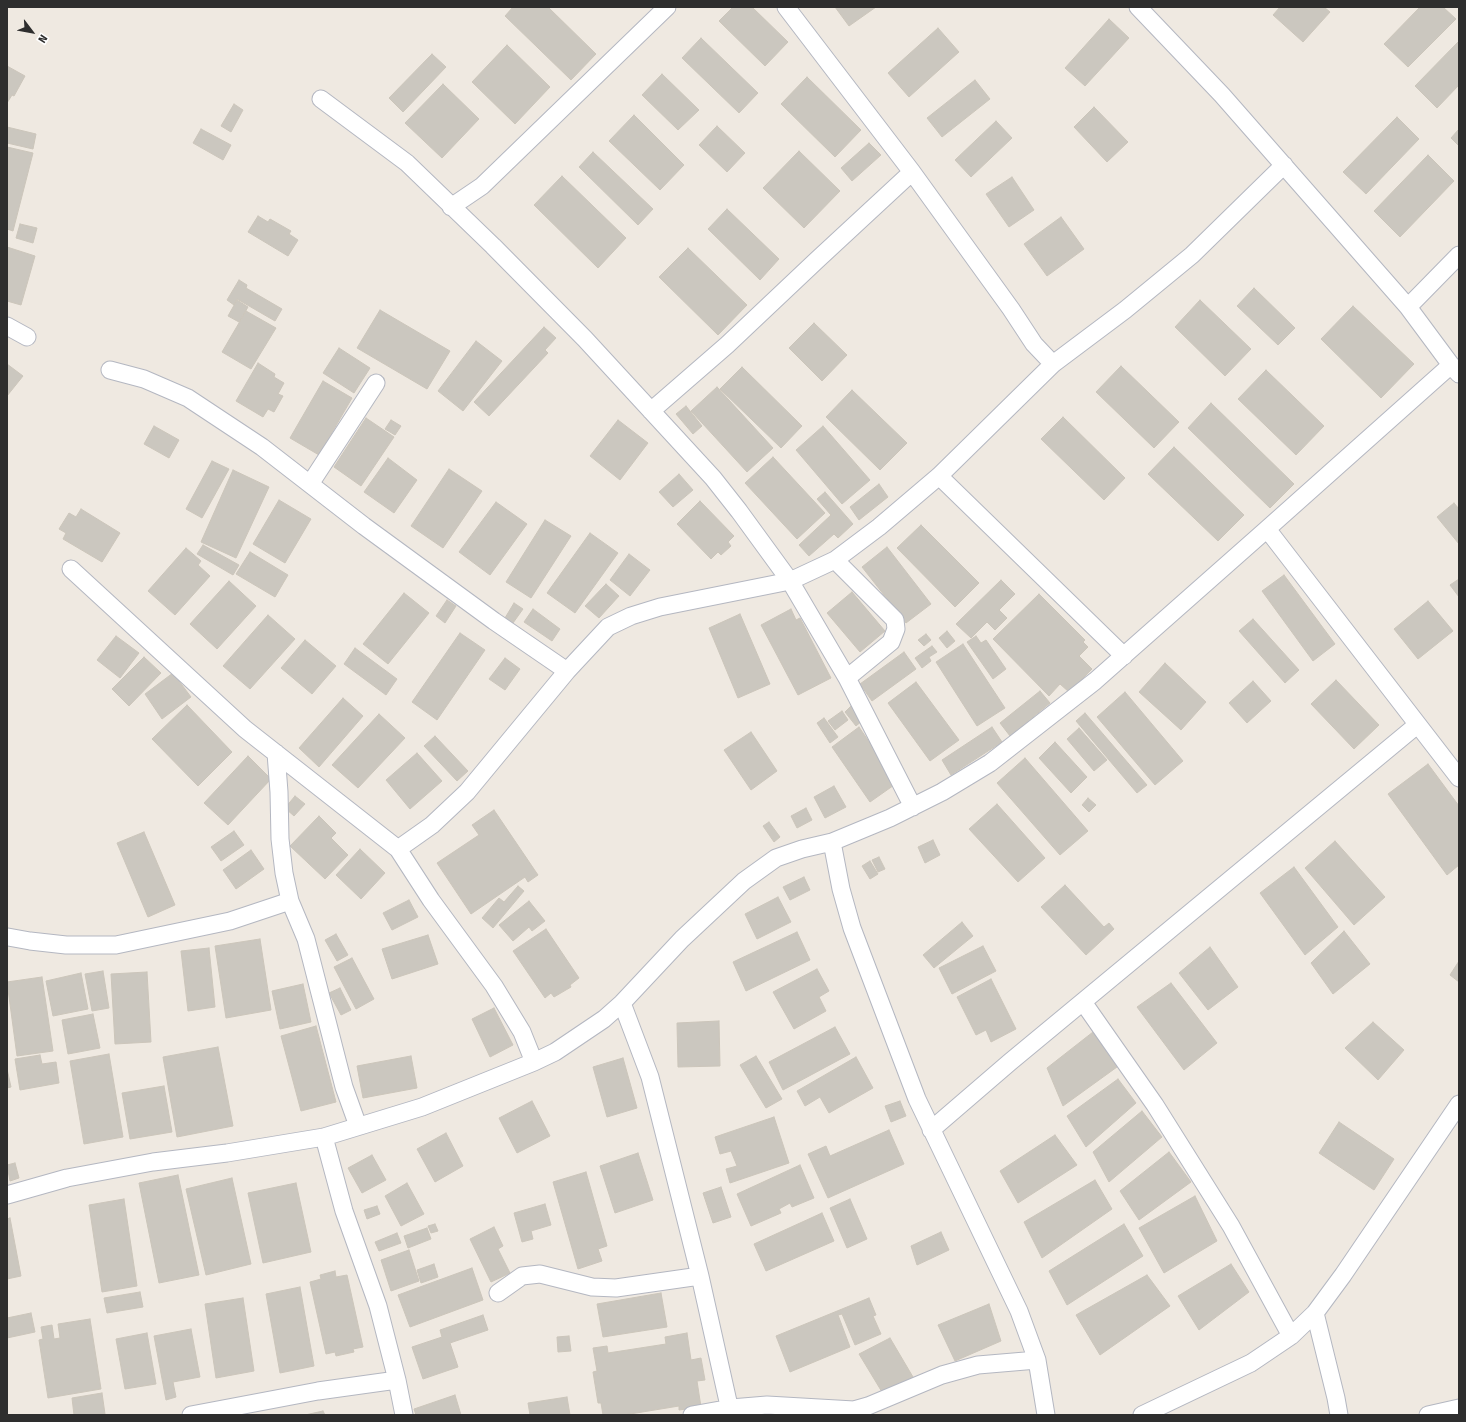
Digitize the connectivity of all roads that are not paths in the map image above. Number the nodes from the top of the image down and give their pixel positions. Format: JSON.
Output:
{"nodes":[{"id":1,"x":667,"y":7,"type":"edge"},
{"id":2,"x":786,"y":7,"type":"edge"},
{"id":3,"x":1138,"y":7,"type":"edge"},
{"id":4,"x":321,"y":99,"type":"dead end"},
{"id":5,"x":1284,"y":165,"type":"junction"},
{"id":6,"x":912,"y":172,"type":"junction"},
{"id":7,"x":451,"y":207,"type":"junction"},
{"id":8,"x":1459,"y":255,"type":"edge"},
{"id":9,"x":1408,"y":307,"type":"junction"},
{"id":10,"x":7,"y":326,"type":"edge"},
{"id":11,"x":27,"y":337,"type":"dead end"},
{"id":12,"x":1053,"y":364,"type":"junction"},
{"id":13,"x":110,"y":370,"type":"dead end"},
{"id":14,"x":1455,"y":370,"type":"edge"},
{"id":15,"x":376,"y":383,"type":"dead end"},
{"id":16,"x":651,"y":411,"type":"junction"},
{"id":17,"x":939,"y":476,"type":"junction"},
{"id":18,"x":310,"y":484,"type":"junction"},
{"id":19,"x":1267,"y":529,"type":"junction"},
{"id":20,"x":835,"y":560,"type":"junction"},
{"id":21,"x":71,"y":569,"type":"dead end"},
{"id":22,"x":790,"y":582,"type":"junction"},
{"id":23,"x":1124,"y":656,"type":"junction"},
{"id":24,"x":567,"y":671,"type":"junction"},
{"id":25,"x":847,"y":678,"type":"junction"},
{"id":26,"x":1417,"y":725,"type":"junction"},
{"id":27,"x":276,"y":753,"type":"junction"},
{"id":28,"x":1459,"y":778,"type":"edge"},
{"id":29,"x":913,"y":807,"type":"junction"},
{"id":30,"x":832,"y":842,"type":"junction"},
{"id":31,"x":398,"y":849,"type":"junction"},
{"id":32,"x":290,"y":901,"type":"junction"},
{"id":33,"x":8,"y":937,"type":"edge"},
{"id":34,"x":1084,"y":1002,"type":"junction"},
{"id":35,"x":622,"y":1003,"type":"junction"},
{"id":36,"x":534,"y":1062,"type":"junction"},
{"id":37,"x":1459,"y":1104,"type":"edge"},
{"id":38,"x":358,"y":1126,"type":"junction"},
{"id":39,"x":931,"y":1130,"type":"junction"},
{"id":40,"x":324,"y":1137,"type":"junction"},
{"id":41,"x":7,"y":1195,"type":"edge"},
{"id":42,"x":700,"y":1276,"type":"junction"},
{"id":43,"x":498,"y":1293,"type":"dead end"},
{"id":44,"x":1315,"y":1313,"type":"junction"},
{"id":45,"x":1291,"y":1336,"type":"junction"},
{"id":46,"x":1037,"y":1360,"type":"junction"},
{"id":47,"x":397,"y":1380,"type":"junction"},
{"id":48,"x":1459,"y":1408,"type":"edge"},
{"id":49,"x":731,"y":1411,"type":"edge"},
{"id":50,"x":191,"y":1415,"type":"edge"},
{"id":51,"x":404,"y":1415,"type":"edge"},
{"id":52,"x":692,"y":1415,"type":"edge"},
{"id":53,"x":1046,"y":1415,"type":"edge"},
{"id":54,"x":1142,"y":1415,"type":"edge"},
{"id":55,"x":1339,"y":1415,"type":"edge"},
{"id":56,"x":1428,"y":1415,"type":"edge"}],
"edges":[{"from":1,"to":7,"type":"street"},
{"from":2,"to":6,"type":"street"},
{"from":3,"to":5,"type":"street"},
{"from":4,"to":7,"type":"street"},
{"from":5,"to":9,"type":"street"},
{"from":5,"to":12,"type":"street"},
{"from":6,"to":12,"type":"street"},
{"from":6,"to":16,"type":"street"},
{"from":7,"to":16,"type":"street"},
{"from":8,"to":9,"type":"street"},
{"from":9,"to":14,"type":"street"},
{"from":10,"to":11,"type":"street"},
{"from":12,"to":17,"type":"street"},
{"from":13,"to":18,"type":"street"},
{"from":14,"to":19,"type":"street"},
{"from":15,"to":18,"type":"street"},
{"from":16,"to":22,"type":"street"},
{"from":17,"to":20,"type":"street"},
{"from":17,"to":23,"type":"street"},
{"from":18,"to":24,"type":"street"},
{"from":19,"to":23,"type":"street"},
{"from":19,"to":26,"type":"street"},
{"from":20,"to":22,"type":"street"},
{"from":20,"to":25,"type":"street"},
{"from":21,"to":27,"type":"street"},
{"from":22,"to":24,"type":"street"},
{"from":22,"to":25,"type":"street"},
{"from":23,"to":29,"type":"street"},
{"from":24,"to":31,"type":"street"},
{"from":25,"to":29,"type":"street"},
{"from":26,"to":28,"type":"street"},
{"from":26,"to":34,"type":"street"},
{"from":27,"to":31,"type":"street"},
{"from":27,"to":32,"type":"street"},
{"from":29,"to":30,"type":"street"},
{"from":30,"to":35,"type":"street"},
{"from":30,"to":39,"type":"street"},
{"from":31,"to":36,"type":"street"},
{"from":32,"to":33,"type":"street"},
{"from":32,"to":38,"type":"street"},
{"from":34,"to":39,"type":"street"},
{"from":34,"to":45,"type":"street"},
{"from":35,"to":36,"type":"street"},
{"from":35,"to":42,"type":"street"},
{"from":36,"to":38,"type":"street"},
{"from":37,"to":44,"type":"street"},
{"from":38,"to":40,"type":"street"},
{"from":39,"to":46,"type":"street"},
{"from":40,"to":41,"type":"street"},
{"from":40,"to":47,"type":"street"},
{"from":42,"to":43,"type":"street"},
{"from":42,"to":49,"type":"street"},
{"from":44,"to":45,"type":"street"},
{"from":44,"to":55,"type":"street"},
{"from":45,"to":54,"type":"street"},
{"from":46,"to":49,"type":"street"},
{"from":46,"to":53,"type":"street"},
{"from":47,"to":50,"type":"street"},
{"from":47,"to":51,"type":"street"},
{"from":48,"to":56,"type":"street"},
{"from":49,"to":52,"type":"street"}]}
